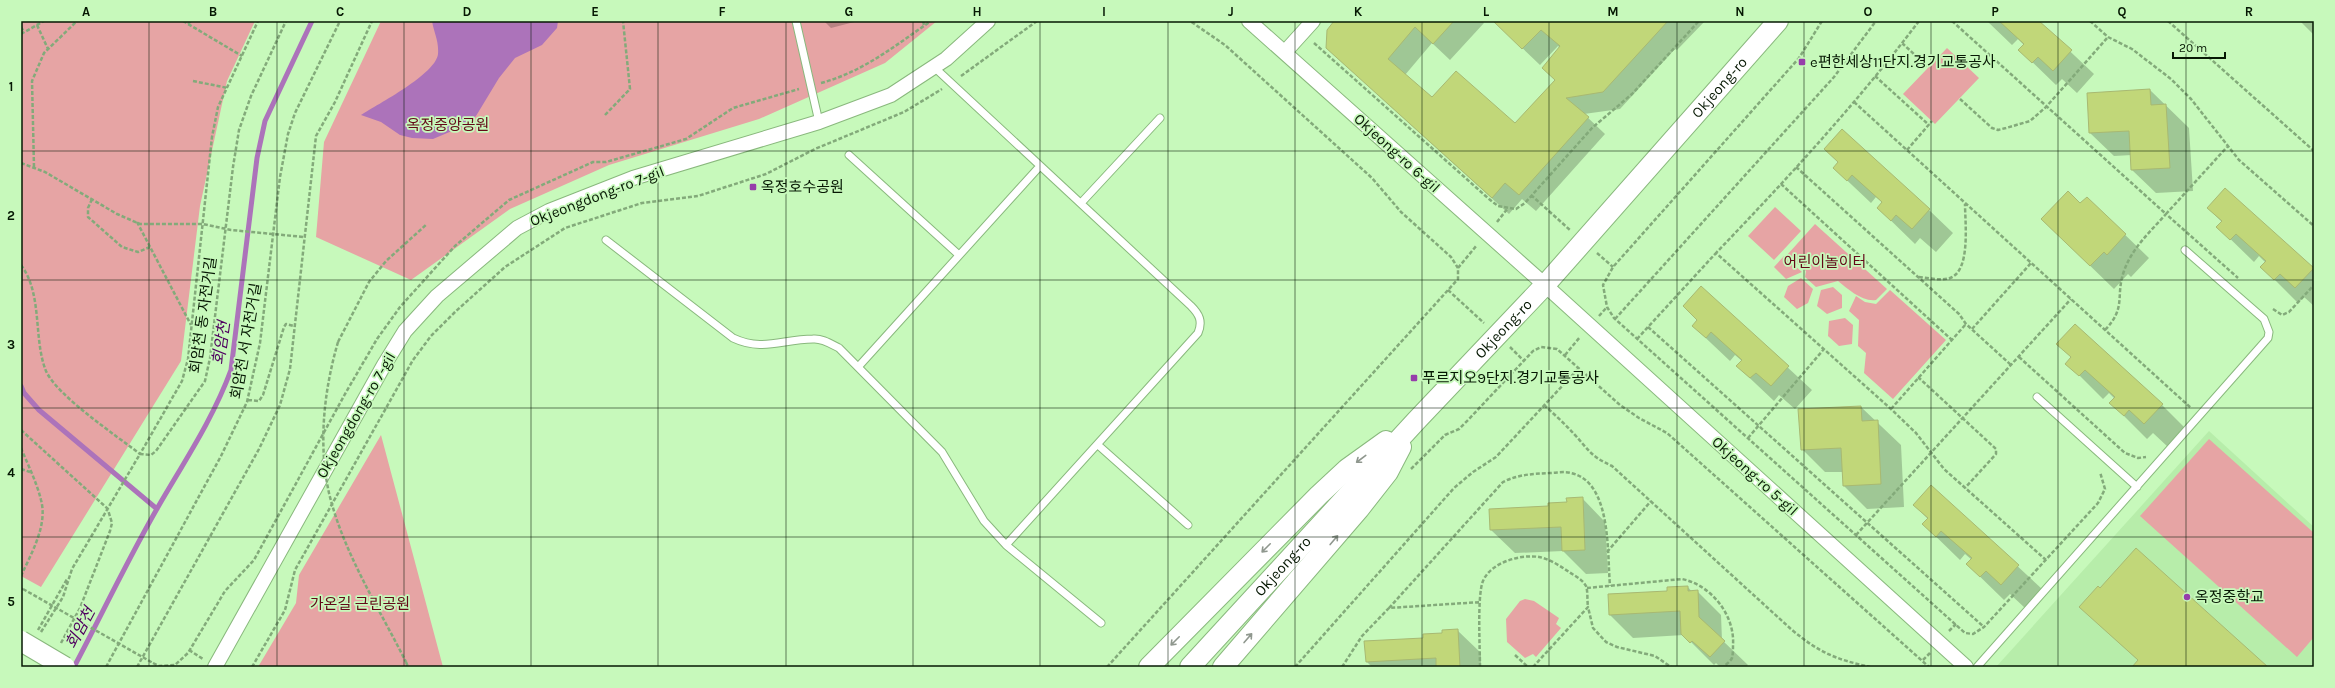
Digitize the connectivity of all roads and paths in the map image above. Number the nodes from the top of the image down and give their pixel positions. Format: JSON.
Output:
{"nodes":[{"id":1,"x":44,"y":21,"type":"edge"},
{"id":2,"x":77,"y":21,"type":"edge"},
{"id":3,"x":183,"y":21,"type":"edge"},
{"id":4,"x":191,"y":21,"type":"edge"},
{"id":5,"x":258,"y":21,"type":"edge"},
{"id":6,"x":286,"y":21,"type":"edge"},
{"id":7,"x":340,"y":21,"type":"edge"},
{"id":8,"x":372,"y":21,"type":"edge"},
{"id":9,"x":622,"y":21,"type":"edge"},
{"id":10,"x":796,"y":21,"type":"edge"},
{"id":11,"x":923,"y":21,"type":"edge"},
{"id":12,"x":931,"y":21,"type":"edge"},
{"id":13,"x":988,"y":21,"type":"edge"},
{"id":14,"x":1037,"y":21,"type":"edge"},
{"id":15,"x":1190,"y":21,"type":"edge"},
{"id":16,"x":1249,"y":21,"type":"edge"},
{"id":17,"x":1313,"y":21,"type":"edge"},
{"id":18,"x":1699,"y":21,"type":"edge"},
{"id":19,"x":1778,"y":21,"type":"edge"},
{"id":20,"x":1822,"y":21,"type":"edge"},
{"id":21,"x":1876,"y":21,"type":"edge"},
{"id":22,"x":1919,"y":21,"type":"edge"},
{"id":23,"x":1952,"y":21,"type":"edge"},
{"id":24,"x":2090,"y":21,"type":"edge"},
{"id":25,"x":2168,"y":21,"type":"edge"},
{"id":26,"x":188,"y":24,"type":"junction"},
{"id":27,"x":37,"y":25,"type":"junction"},
{"id":28,"x":924,"y":26,"type":"junction"},
{"id":29,"x":21,"y":27,"type":"edge"},
{"id":30,"x":22,"y":33,"type":"edge"},
{"id":31,"x":2108,"y":37,"type":"junction"},
{"id":32,"x":1313,"y":42,"type":"dead end"},
{"id":33,"x":1902,"y":43,"type":"junction"},
{"id":34,"x":48,"y":48,"type":"junction"},
{"id":35,"x":1285,"y":52,"type":"junction"},
{"id":36,"x":242,"y":56,"type":"junction"},
{"id":37,"x":934,"y":67,"type":"junction"},
{"id":38,"x":1928,"y":67,"type":"dead end"},
{"id":39,"x":1875,"y":76,"type":"junction"},
{"id":40,"x":193,"y":81,"type":"dead end"},
{"id":41,"x":824,"y":83,"type":"dead end"},
{"id":42,"x":951,"y":83,"type":"junction"},
{"id":43,"x":228,"y":88,"type":"junction"},
{"id":44,"x":786,"y":94,"type":"dead end"},
{"id":45,"x":1960,"y":98,"type":"dead end"},
{"id":46,"x":1854,"y":102,"type":"junction"},
{"id":47,"x":2046,"y":107,"type":"junction"},
{"id":48,"x":605,"y":115,"type":"dead end"},
{"id":49,"x":1160,"y":118,"type":"dead end"},
{"id":50,"x":1932,"y":121,"type":"dead end"},
{"id":51,"x":819,"y":122,"type":"junction"},
{"id":52,"x":1929,"y":125,"type":"junction"},
{"id":53,"x":2227,"y":147,"type":"junction"},
{"id":54,"x":1907,"y":150,"type":"junction"},
{"id":55,"x":2314,"y":152,"type":"edge"},
{"id":56,"x":849,"y":155,"type":"dead end"},
{"id":57,"x":21,"y":163,"type":"edge"},
{"id":58,"x":1040,"y":166,"type":"junction"},
{"id":59,"x":34,"y":167,"type":"junction"},
{"id":60,"x":1796,"y":167,"type":"junction"},
{"id":61,"x":1781,"y":184,"type":"junction"},
{"id":62,"x":92,"y":199,"type":"junction"},
{"id":63,"x":1081,"y":203,"type":"junction"},
{"id":64,"x":1965,"y":204,"type":"junction"},
{"id":65,"x":2166,"y":214,"type":"junction"},
{"id":66,"x":137,"y":222,"type":"junction"},
{"id":67,"x":203,"y":224,"type":"junction"},
{"id":68,"x":427,"y":224,"type":"dead end"},
{"id":69,"x":2314,"y":226,"type":"edge"},
{"id":70,"x":226,"y":229,"type":"junction"},
{"id":71,"x":274,"y":234,"type":"junction"},
{"id":72,"x":304,"y":237,"type":"junction"},
{"id":73,"x":606,"y":240,"type":"dead end"},
{"id":74,"x":150,"y":247,"type":"junction"},
{"id":75,"x":2185,"y":250,"type":"dead end"},
{"id":76,"x":1716,"y":253,"type":"junction"},
{"id":77,"x":959,"y":256,"type":"junction"},
{"id":78,"x":2031,"y":263,"type":"junction"},
{"id":79,"x":21,"y":265,"type":"edge"},
{"id":80,"x":1918,"y":277,"type":"junction"},
{"id":81,"x":2242,"y":282,"type":"dead end"},
{"id":82,"x":1544,"y":285,"type":"junction"},
{"id":83,"x":2314,"y":285,"type":"edge"},
{"id":84,"x":2071,"y":300,"type":"junction"},
{"id":85,"x":2272,"y":308,"type":"dead end"},
{"id":86,"x":1615,"y":319,"type":"junction"},
{"id":87,"x":1966,"y":324,"type":"junction"},
{"id":88,"x":192,"y":326,"type":"junction"},
{"id":89,"x":294,"y":326,"type":"junction"},
{"id":90,"x":1648,"y":327,"type":"junction"},
{"id":91,"x":1972,"y":329,"type":"junction"},
{"id":92,"x":2105,"y":330,"type":"junction"},
{"id":93,"x":1637,"y":338,"type":"junction"},
{"id":94,"x":1952,"y":340,"type":"junction"},
{"id":95,"x":1824,"y":349,"type":"junction"},
{"id":96,"x":2019,"y":356,"type":"junction"},
{"id":97,"x":859,"y":366,"type":"junction"},
{"id":98,"x":2011,"y":366,"type":"junction"},
{"id":99,"x":1579,"y":368,"type":"junction"},
{"id":100,"x":1918,"y":377,"type":"junction"},
{"id":101,"x":2037,"y":397,"type":"dead end"},
{"id":102,"x":248,"y":400,"type":"junction"},
{"id":103,"x":2197,"y":402,"type":"dead end"},
{"id":104,"x":1544,"y":405,"type":"junction"},
{"id":105,"x":1891,"y":408,"type":"junction"},
{"id":106,"x":2192,"y":408,"type":"junction"},
{"id":107,"x":2187,"y":414,"type":"dead end"},
{"id":108,"x":1963,"y":418,"type":"junction"},
{"id":109,"x":1416,"y":421,"type":"junction"},
{"id":110,"x":1758,"y":425,"type":"junction"},
{"id":111,"x":21,"y":430,"type":"edge"},
{"id":112,"x":1748,"y":438,"type":"junction"},
{"id":113,"x":1098,"y":445,"type":"junction"},
{"id":114,"x":21,"y":448,"type":"edge"},
{"id":115,"x":1931,"y":453,"type":"junction"},
{"id":116,"x":140,"y":454,"type":"junction"},
{"id":117,"x":2149,"y":456,"type":"dead end"},
{"id":118,"x":2098,"y":468,"type":"dead end"},
{"id":119,"x":21,"y":469,"type":"edge"},
{"id":120,"x":30,"y":472,"type":"junction"},
{"id":121,"x":1408,"y":473,"type":"dead end"},
{"id":122,"x":2137,"y":487,"type":"junction"},
{"id":123,"x":1966,"y":488,"type":"junction"},
{"id":124,"x":1651,"y":501,"type":"junction"},
{"id":125,"x":108,"y":509,"type":"junction"},
{"id":126,"x":1868,"y":523,"type":"junction"},
{"id":127,"x":1188,"y":525,"type":"dead end"},
{"id":128,"x":1856,"y":535,"type":"junction"},
{"id":129,"x":1006,"y":544,"type":"junction"},
{"id":130,"x":1607,"y":552,"type":"junction"},
{"id":131,"x":2046,"y":560,"type":"junction"},
{"id":132,"x":21,"y":576,"type":"edge"},
{"id":133,"x":1610,"y":586,"type":"junction"},
{"id":134,"x":1587,"y":588,"type":"junction"},
{"id":135,"x":22,"y":589,"type":"edge"},
{"id":136,"x":1481,"y":602,"type":"junction"},
{"id":137,"x":1588,"y":607,"type":"junction"},
{"id":138,"x":1389,"y":608,"type":"junction"},
{"id":139,"x":1101,"y":623,"type":"dead end"},
{"id":140,"x":1984,"y":627,"type":"junction"},
{"id":141,"x":40,"y":634,"type":"dead end"},
{"id":142,"x":29,"y":636,"type":"edge"},
{"id":143,"x":59,"y":647,"type":"dead end"},
{"id":144,"x":1515,"y":655,"type":"dead end"},
{"id":145,"x":65,"y":667,"type":"edge"},
{"id":146,"x":106,"y":667,"type":"edge"},
{"id":147,"x":137,"y":667,"type":"edge"},
{"id":148,"x":215,"y":667,"type":"edge"},
{"id":149,"x":252,"y":667,"type":"edge"},
{"id":150,"x":408,"y":667,"type":"edge"},
{"id":151,"x":1107,"y":667,"type":"edge"},
{"id":152,"x":1149,"y":667,"type":"edge"},
{"id":153,"x":1190,"y":667,"type":"edge"},
{"id":154,"x":1223,"y":667,"type":"edge"},
{"id":155,"x":1295,"y":667,"type":"edge"},
{"id":156,"x":1342,"y":667,"type":"edge"},
{"id":157,"x":1480,"y":667,"type":"edge"},
{"id":158,"x":1528,"y":667,"type":"edge"},
{"id":159,"x":1533,"y":667,"type":"edge"},
{"id":160,"x":1671,"y":667,"type":"edge"},
{"id":161,"x":1724,"y":667,"type":"edge"},
{"id":162,"x":1870,"y":667,"type":"edge"},
{"id":163,"x":1929,"y":667,"type":"edge"},
{"id":164,"x":1966,"y":667,"type":"edge"},
{"id":165,"x":1977,"y":667,"type":"edge"}],
"edges":[{"from":1,"to":27,"type":"path"},
{"from":2,"to":34,"type":"path"},
{"from":3,"to":26,"type":"path"},
{"from":4,"to":26,"type":"path"},
{"from":5,"to":36,"type":"path"},
{"from":6,"to":70,"type":"path","name":"회암천 동 자전거길"},
{"from":7,"to":71,"type":"path","name":"회암천 서 자전거길"},
{"from":8,"to":72,"type":"path"},
{"from":9,"to":48,"type":"path"},
{"from":10,"to":51,"type":"lane"},
{"from":11,"to":28,"type":"path"},
{"from":12,"to":28,"type":"path"},
{"from":13,"to":37,"type":"street","name":"Okjeongdong-ro 7-gil"},
{"from":14,"to":42,"type":"path"},
{"from":15,"to":151,"type":"path"},
{"from":16,"to":35,"type":"street","name":"Okjeong-ro 6-gil"},
{"from":17,"to":35,"type":"street"},
{"from":18,"to":32,"type":"path"},
{"from":19,"to":82,"type":"main road","name":"Okjeong-ro"},
{"from":20,"to":86,"type":"path"},
{"from":21,"to":86,"type":"path"},
{"from":22,"to":33,"type":"path"},
{"from":23,"to":47,"type":"path"},
{"from":24,"to":31,"type":"path"},
{"from":25,"to":55,"type":"path"},
{"from":26,"to":36,"type":"path"},
{"from":27,"to":30,"type":"path"},
{"from":27,"to":34,"type":"path"},
{"from":28,"to":41,"type":"path"},
{"from":29,"to":30,"type":"path"},
{"from":31,"to":47,"type":"path"},
{"from":31,"to":53,"type":"path"},
{"from":33,"to":38,"type":"path"},
{"from":33,"to":39,"type":"path"},
{"from":34,"to":59,"type":"path"},
{"from":35,"to":82,"type":"street","name":"Okjeong-ro 6-gil"},
{"from":36,"to":43,"type":"path"},
{"from":37,"to":42,"type":"lane"},
{"from":37,"to":51,"type":"street","name":"Okjeongdong-ro 7-gil"},
{"from":39,"to":46,"type":"path"},
{"from":39,"to":52,"type":"path"},
{"from":40,"to":43,"type":"path"},
{"from":42,"to":58,"type":"lane"},
{"from":42,"to":149,"type":"path"},
{"from":43,"to":67,"type":"path"},
{"from":44,"to":135,"type":"path","bridge":true},
{"from":45,"to":47,"type":"path"},
{"from":46,"to":54,"type":"path"},
{"from":46,"to":60,"type":"path"},
{"from":47,"to":65,"type":"path"},
{"from":49,"to":63,"type":"lane"},
{"from":50,"to":52,"type":"path"},
{"from":51,"to":148,"type":"street","name":"Okjeongdong-ro 7-gil"},
{"from":52,"to":54,"type":"path"},
{"from":53,"to":65,"type":"path"},
{"from":53,"to":69,"type":"path"},
{"from":54,"to":64,"type":"path"},
{"from":56,"to":77,"type":"lane"},
{"from":57,"to":59,"type":"path"},
{"from":58,"to":63,"type":"lane"},
{"from":58,"to":77,"type":"lane"},
{"from":59,"to":62,"type":"path"},
{"from":60,"to":61,"type":"path"},
{"from":60,"to":80,"type":"path"},
{"from":61,"to":76,"type":"path"},
{"from":61,"to":94,"type":"path"},
{"from":62,"to":66,"type":"path"},
{"from":62,"to":74,"type":"path"},
{"from":63,"to":113,"type":"lane"},
{"from":64,"to":78,"type":"path"},
{"from":64,"to":80,"type":"path"},
{"from":65,"to":81,"type":"path"},
{"from":65,"to":92,"type":"path"},
{"from":66,"to":67,"type":"path"},
{"from":66,"to":74,"type":"path"},
{"from":67,"to":70,"type":"path"},
{"from":67,"to":88,"type":"path"},
{"from":68,"to":150,"type":"path","bridge":true},
{"from":70,"to":71,"type":"path"},
{"from":70,"to":116,"type":"path","name":"회암천 동 자전거길"},
{"from":71,"to":72,"type":"path"},
{"from":71,"to":102,"type":"path","name":"회암천 서 자전거길"},
{"from":72,"to":89,"type":"path"},
{"from":73,"to":97,"type":"lane"},
{"from":74,"to":88,"type":"path"},
{"from":75,"to":122,"type":"lane"},
{"from":76,"to":90,"type":"path"},
{"from":76,"to":95,"type":"path"},
{"from":77,"to":97,"type":"lane"},
{"from":78,"to":84,"type":"path"},
{"from":78,"to":91,"type":"path"},
{"from":79,"to":116,"type":"path"},
{"from":80,"to":87,"type":"path"},
{"from":82,"to":109,"type":"main road","name":"Okjeong-ro"},
{"from":82,"to":164,"type":"street","name":"Okjeong-ro 5-gil"},
{"from":83,"to":85,"type":"path"},
{"from":84,"to":92,"type":"path"},
{"from":84,"to":96,"type":"path"},
{"from":86,"to":93,"type":"path"},
{"from":87,"to":91,"type":"path"},
{"from":87,"to":94,"type":"path"},
{"from":88,"to":116,"type":"path"},
{"from":89,"to":102,"type":"path"},
{"from":89,"to":147,"type":"path"},
{"from":90,"to":93,"type":"path"},
{"from":90,"to":110,"type":"path"},
{"from":91,"to":98,"type":"path"},
{"from":92,"to":106,"type":"path"},
{"from":93,"to":112,"type":"path"},
{"from":94,"to":100,"type":"path"},
{"from":95,"to":105,"type":"path"},
{"from":95,"to":110,"type":"path"},
{"from":96,"to":98,"type":"path"},
{"from":96,"to":117,"type":"path"},
{"from":97,"to":129,"type":"lane"},
{"from":98,"to":108,"type":"path"},
{"from":99,"to":104,"type":"path"},
{"from":99,"to":121,"type":"path"},
{"from":99,"to":163,"type":"path"},
{"from":100,"to":105,"type":"path"},
{"from":100,"to":108,"type":"path"},
{"from":101,"to":122,"type":"lane"},
{"from":102,"to":146,"type":"path","name":"회암천 서 자전거길"},
{"from":103,"to":106,"type":"path"},
{"from":104,"to":124,"type":"path"},
{"from":104,"to":155,"type":"path"},
{"from":105,"to":115,"type":"path"},
{"from":106,"to":107,"type":"path"},
{"from":108,"to":115,"type":"path"},
{"from":108,"to":123,"type":"path"},
{"from":109,"to":152,"type":"main road","one_way":true},
{"from":109,"to":153,"type":"main road","name":"Okjeong-ro"},
{"from":154,"to":109,"type":"main road","one_way":true},
{"from":110,"to":112,"type":"path"},
{"from":110,"to":126,"type":"path"},
{"from":111,"to":125,"type":"path"},
{"from":112,"to":128,"type":"path"},
{"from":113,"to":127,"type":"lane"},
{"from":113,"to":129,"type":"lane"},
{"from":114,"to":120,"type":"path"},
{"from":115,"to":123,"type":"path"},
{"from":115,"to":126,"type":"path"},
{"from":116,"to":125,"type":"path"},
{"from":118,"to":131,"type":"path"},
{"from":119,"to":120,"type":"path"},
{"from":120,"to":132,"type":"path"},
{"from":122,"to":165,"type":"lane"},
{"from":123,"to":131,"type":"path"},
{"from":124,"to":130,"type":"path"},
{"from":124,"to":162,"type":"path"},
{"from":125,"to":141,"type":"path"},
{"from":125,"to":142,"type":"path"},
{"from":125,"to":143,"type":"path"},
{"from":126,"to":128,"type":"path"},
{"from":126,"to":140,"type":"path"},
{"from":128,"to":140,"type":"path"},
{"from":129,"to":139,"type":"lane"},
{"from":130,"to":133,"type":"path"},
{"from":130,"to":138,"type":"path"},
{"from":131,"to":140,"type":"path"},
{"from":133,"to":134,"type":"path"},
{"from":133,"to":161,"type":"path"},
{"from":134,"to":136,"type":"path"},
{"from":134,"to":137,"type":"path"},
{"from":136,"to":138,"type":"path"},
{"from":136,"to":157,"type":"path"},
{"from":137,"to":159,"type":"path"},
{"from":137,"to":160,"type":"path"},
{"from":138,"to":156,"type":"path"},
{"from":142,"to":145,"type":"main road","bridge":true},
{"from":144,"to":158,"type":"path"}]}
